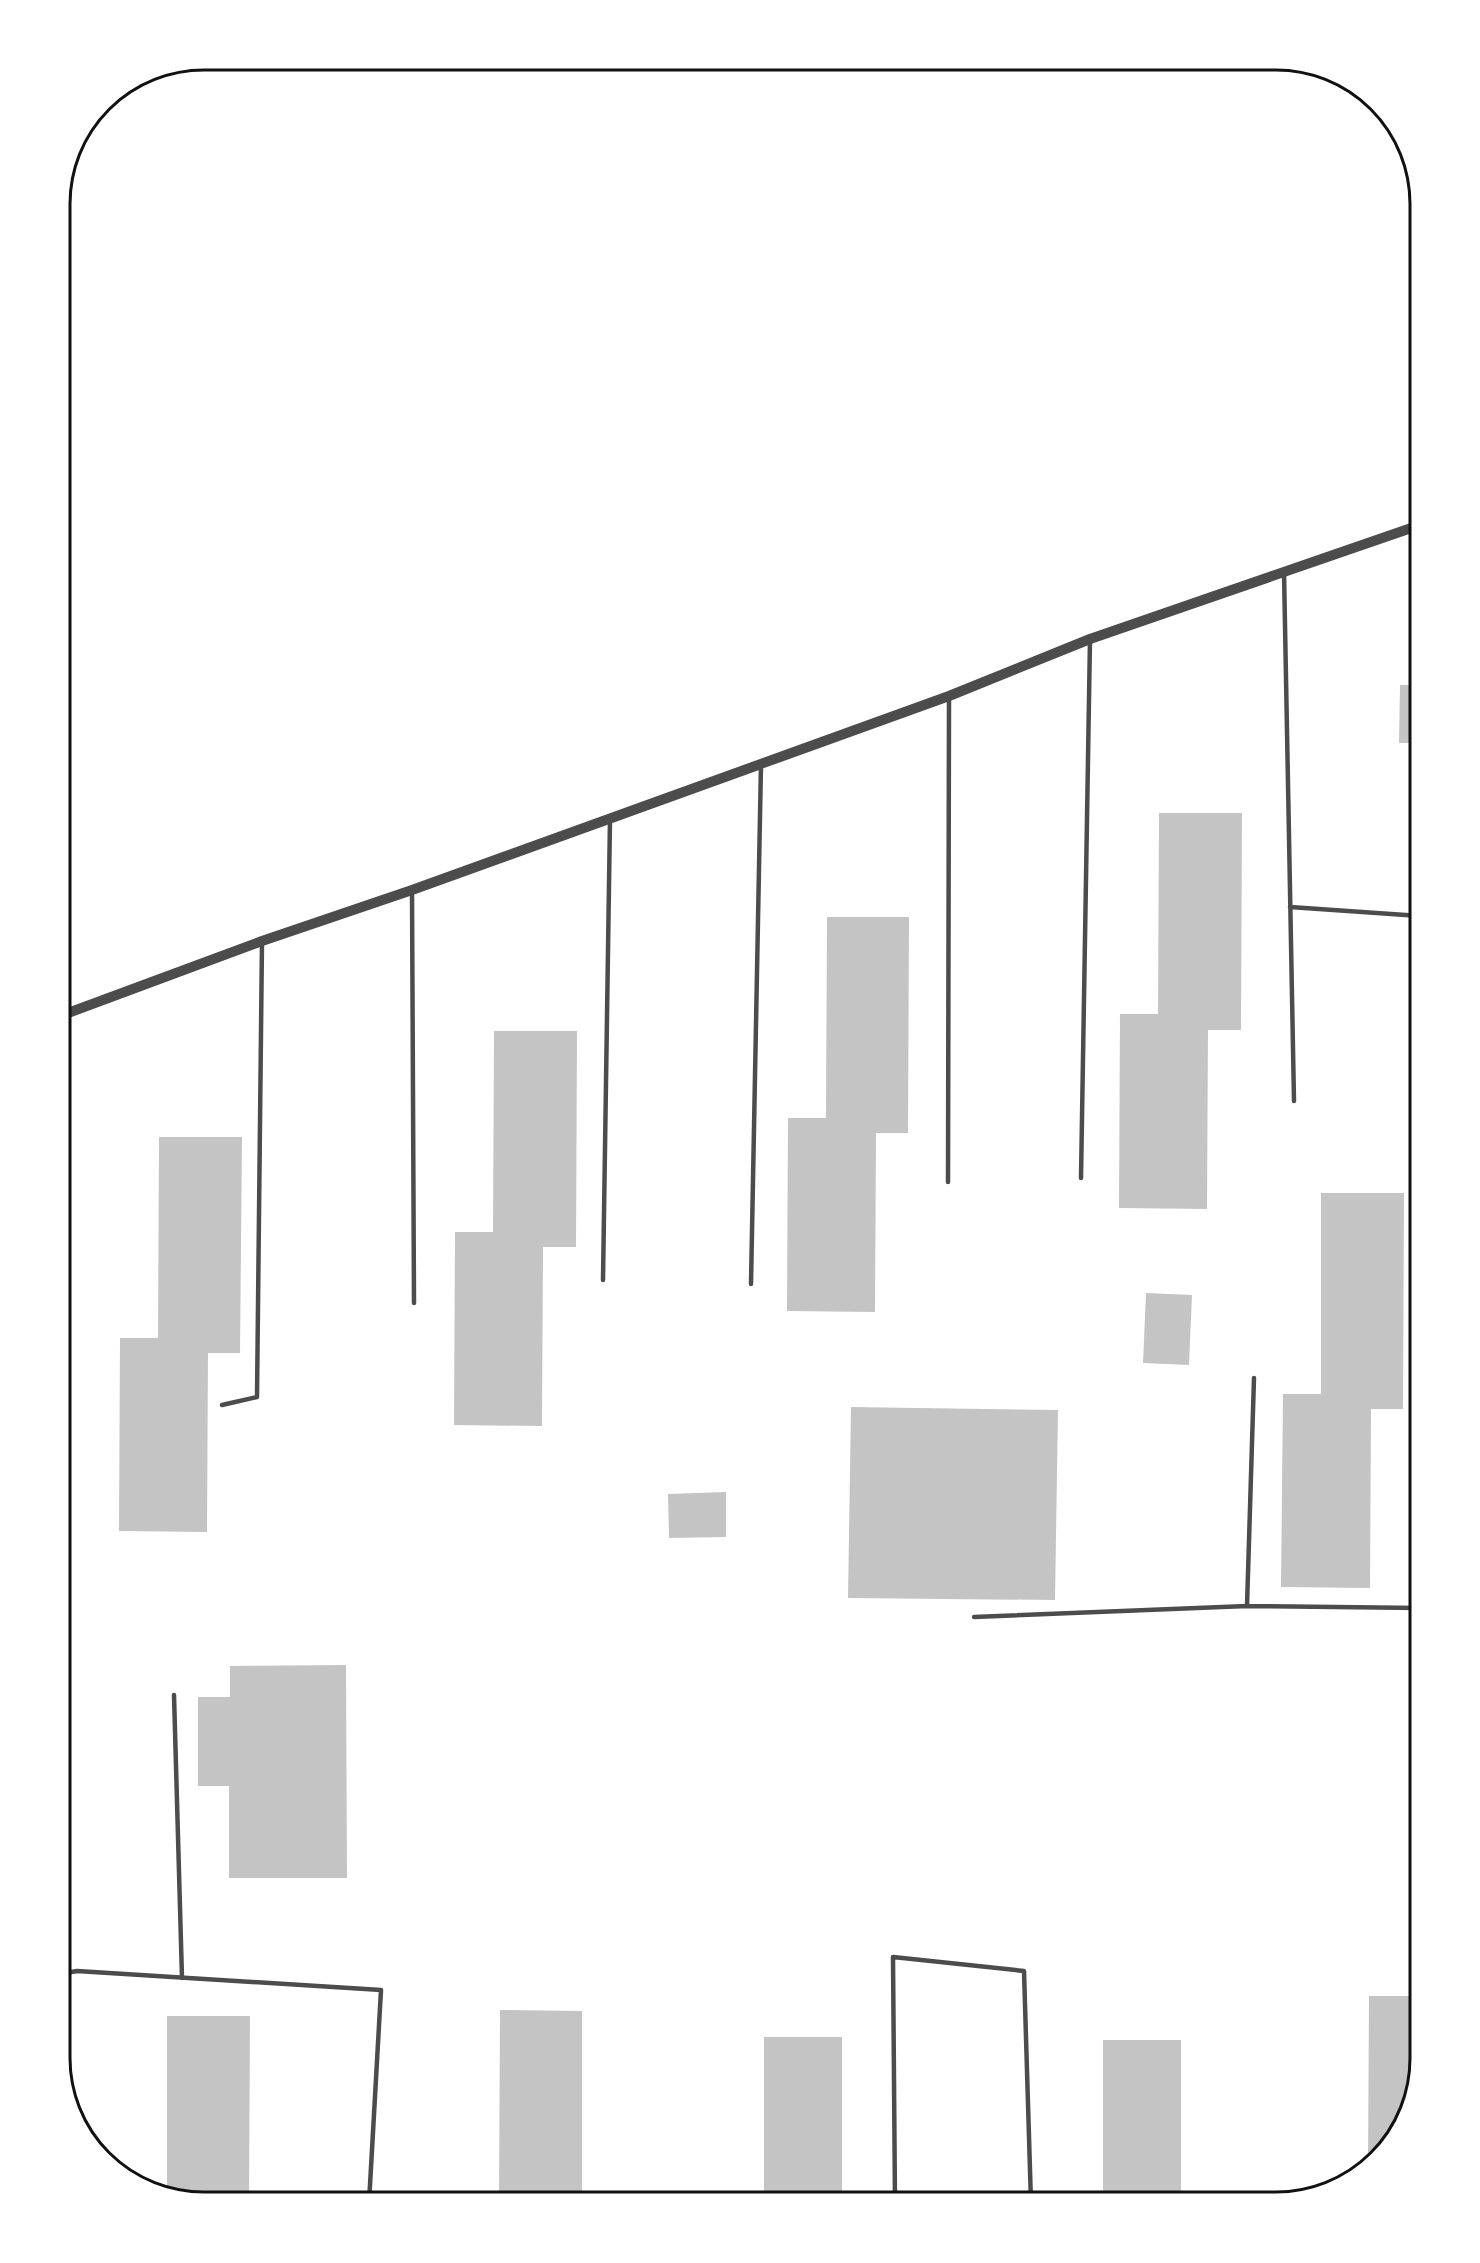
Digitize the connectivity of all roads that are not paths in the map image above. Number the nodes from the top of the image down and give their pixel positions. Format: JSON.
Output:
{"nodes":[{"id":1,"x":1410,"y":528,"type":"edge"},
{"id":2,"x":1284,"y":572,"type":"junction"},
{"id":3,"x":1090,"y":639,"type":"junction"},
{"id":4,"x":949,"y":696,"type":"junction"},
{"id":5,"x":761,"y":764,"type":"junction"},
{"id":6,"x":609,"y":819,"type":"junction"},
{"id":7,"x":412,"y":890,"type":"junction"},
{"id":8,"x":1290,"y":907,"type":"junction"},
{"id":9,"x":1410,"y":915,"type":"edge"},
{"id":10,"x":262,"y":941,"type":"junction"},
{"id":11,"x":71,"y":1012,"type":"edge"},
{"id":12,"x":1294,"y":1101,"type":"dead end"},
{"id":13,"x":1081,"y":1178,"type":"dead end"},
{"id":14,"x":948,"y":1182,"type":"dead end"},
{"id":15,"x":603,"y":1280,"type":"dead end"},
{"id":16,"x":751,"y":1284,"type":"dead end"},
{"id":17,"x":414,"y":1303,"type":"dead end"},
{"id":18,"x":1254,"y":1378,"type":"dead end"},
{"id":19,"x":222,"y":1405,"type":"dead end"},
{"id":20,"x":1247,"y":1606,"type":"junction"},
{"id":21,"x":1410,"y":1608,"type":"edge"},
{"id":22,"x":974,"y":1617,"type":"dead end"},
{"id":23,"x":174,"y":1695,"type":"dead end"},
{"id":24,"x":70,"y":1972,"type":"edge"},
{"id":25,"x":182,"y":1978,"type":"junction"},
{"id":26,"x":370,"y":2192,"type":"edge"},
{"id":27,"x":895,"y":2192,"type":"edge"},
{"id":28,"x":1031,"y":2192,"type":"edge"}],
"edges":[{"from":1,"to":2,"type":"street"},
{"from":2,"to":3,"type":"street"},
{"from":2,"to":8,"type":"lane"},
{"from":3,"to":4,"type":"street"},
{"from":3,"to":13,"type":"lane"},
{"from":4,"to":5,"type":"street"},
{"from":4,"to":14,"type":"lane"},
{"from":5,"to":6,"type":"street"},
{"from":5,"to":16,"type":"lane"},
{"from":6,"to":7,"type":"street"},
{"from":6,"to":15,"type":"lane"},
{"from":7,"to":10,"type":"street"},
{"from":7,"to":17,"type":"lane"},
{"from":8,"to":9,"type":"lane"},
{"from":8,"to":12,"type":"lane"},
{"from":10,"to":11,"type":"street"},
{"from":10,"to":19,"type":"lane"},
{"from":18,"to":20,"type":"lane"},
{"from":20,"to":21,"type":"lane"},
{"from":20,"to":22,"type":"lane"},
{"from":23,"to":25,"type":"lane"},
{"from":24,"to":25,"type":"lane"},
{"from":25,"to":26,"type":"lane"},
{"from":27,"to":28,"type":"lane"}]}
